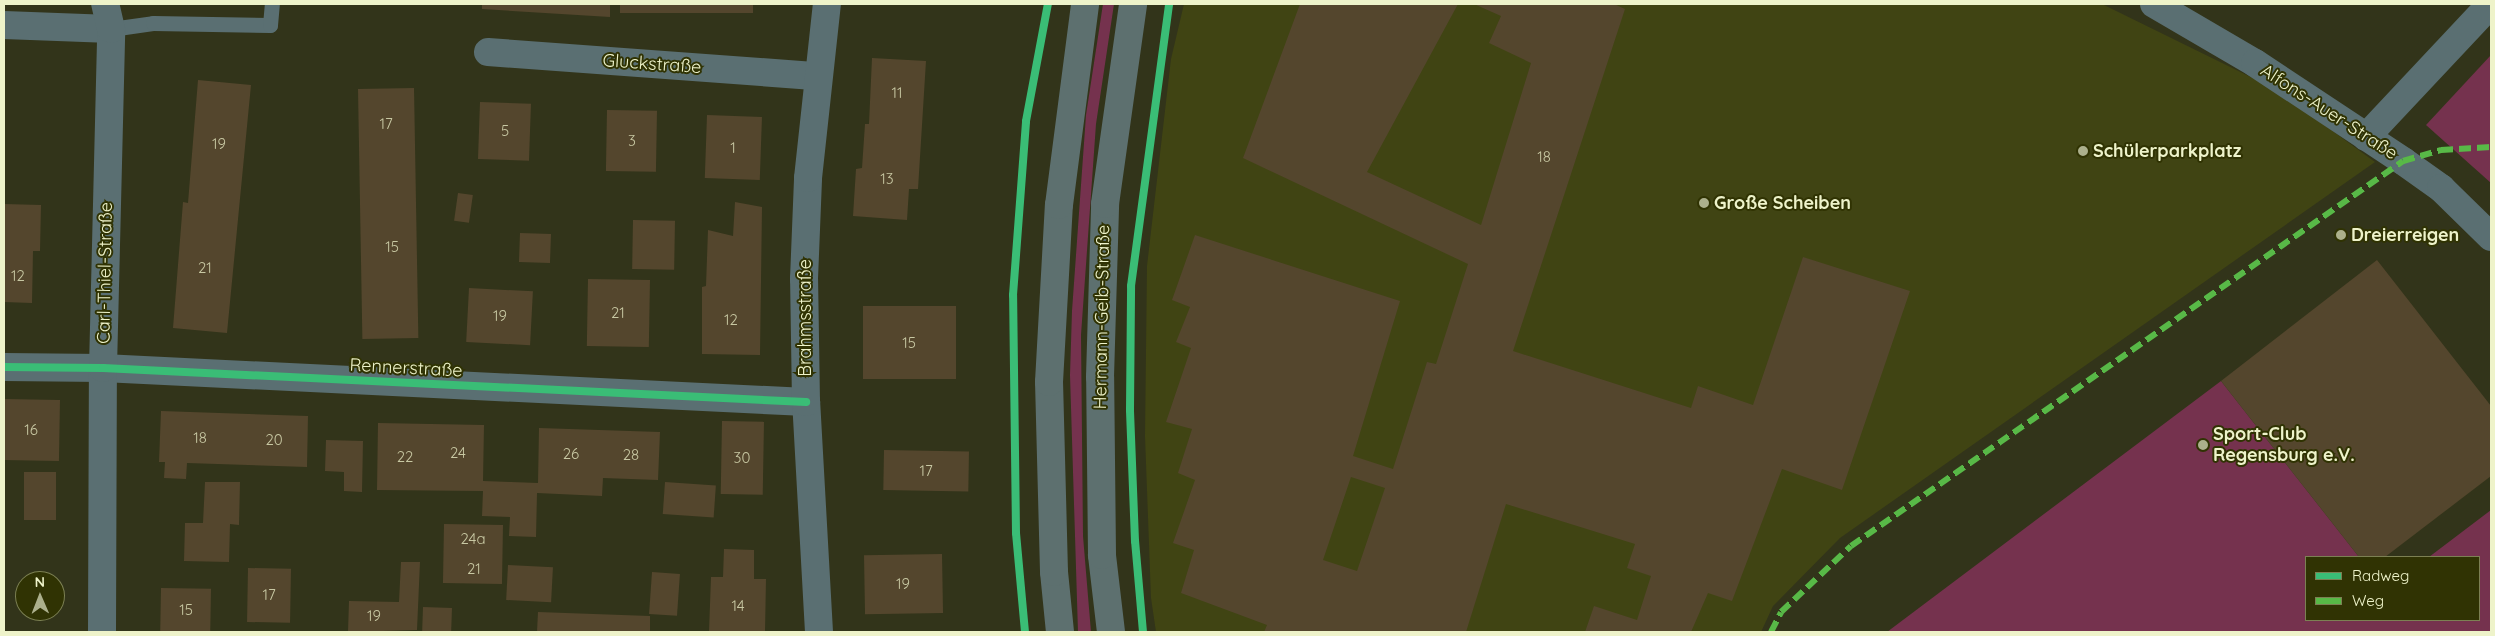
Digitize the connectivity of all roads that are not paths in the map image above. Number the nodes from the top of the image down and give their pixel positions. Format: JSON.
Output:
{"nodes":[{"id":1,"x":272,"y":4,"type":"edge"},
{"id":2,"x":827,"y":4,"type":"edge"},
{"id":3,"x":1085,"y":4,"type":"edge"},
{"id":4,"x":1133,"y":4,"type":"edge"},
{"id":5,"x":2154,"y":4,"type":"edge"},
{"id":6,"x":2491,"y":4,"type":"edge"},
{"id":7,"x":108,"y":16,"type":"edge"},
{"id":8,"x":4,"y":25,"type":"edge"},
{"id":9,"x":488,"y":52,"type":"dead end"},
{"id":10,"x":817,"y":76,"type":"junction"},
{"id":11,"x":2366,"y":137,"type":"junction"},
{"id":12,"x":2491,"y":237,"type":"edge"},
{"id":13,"x":4,"y":367,"type":"edge"},
{"id":14,"x":103,"y":368,"type":"junction"},
{"id":15,"x":806,"y":402,"type":"junction"},
{"id":16,"x":102,"y":632,"type":"edge"},
{"id":17,"x":818,"y":632,"type":"edge"},
{"id":18,"x":1060,"y":632,"type":"edge"},
{"id":19,"x":1111,"y":632,"type":"edge"}],
"edges":[{"from":1,"to":7,"type":"lane"},
{"from":2,"to":10,"type":"street","name":"Brahmsstraße"},
{"from":3,"to":18,"type":"street"},
{"from":4,"to":19,"type":"street","name":"Hermann-Geib-Straße"},
{"from":5,"to":11,"type":"street","name":"Alfons-Auer-Straße"},
{"from":6,"to":11,"type":"street"},
{"from":7,"to":8,"type":"street"},
{"from":7,"to":14,"type":"street","name":"Carl-Thiel-Straße"},
{"from":9,"to":10,"type":"street","name":"Gluckstraße"},
{"from":10,"to":15,"type":"street","name":"Brahmsstraße"},
{"from":11,"to":12,"type":"street","name":"Alfons-Auer-Straße"},
{"from":13,"to":14,"type":"street","name":"Rennerstraße"},
{"from":14,"to":15,"type":"street","name":"Rennerstraße"},
{"from":14,"to":16,"type":"street","name":"Carl-Thiel-Straße"},
{"from":15,"to":17,"type":"street","name":"Brahmsstraße"}]}
